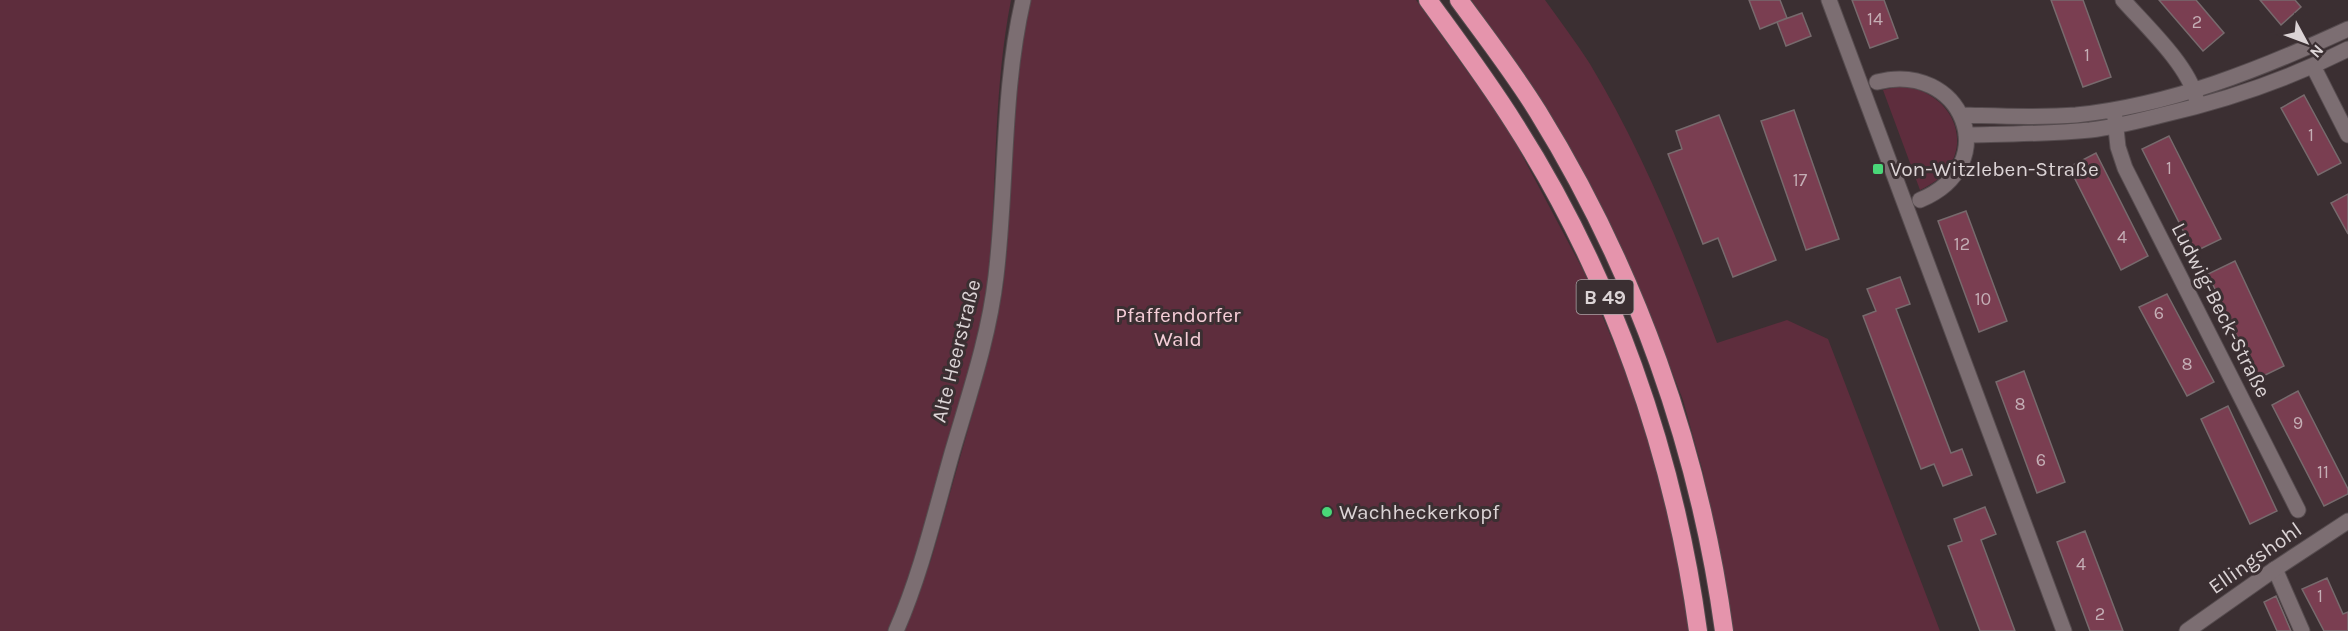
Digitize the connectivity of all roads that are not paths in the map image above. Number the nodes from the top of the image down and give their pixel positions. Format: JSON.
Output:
{"nodes":[{"id":1,"x":1023,"y":0,"type":"edge"},
{"id":2,"x":1428,"y":0,"type":"edge"},
{"id":3,"x":1459,"y":0,"type":"edge"},
{"id":4,"x":1829,"y":0,"type":"edge"},
{"id":5,"x":2123,"y":0,"type":"edge"},
{"id":6,"x":2348,"y":29,"type":"edge"},
{"id":7,"x":2319,"y":42,"type":"junction"},
{"id":8,"x":2348,"y":49,"type":"edge"},
{"id":9,"x":2293,"y":54,"type":"junction"},
{"id":10,"x":2314,"y":66,"type":"junction"},
{"id":11,"x":1877,"y":82,"type":"dead end"},
{"id":12,"x":2194,"y":90,"type":"junction"},
{"id":13,"x":2198,"y":107,"type":"junction"},
{"id":14,"x":2114,"y":110,"type":"junction"},
{"id":15,"x":1962,"y":115,"type":"junction"},
{"id":16,"x":2116,"y":126,"type":"junction"},
{"id":17,"x":1966,"y":135,"type":"junction"},
{"id":18,"x":2348,"y":135,"type":"edge"},
{"id":19,"x":1920,"y":200,"type":"dead end"},
{"id":20,"x":2298,"y":510,"type":"dead end"},
{"id":21,"x":2348,"y":520,"type":"edge"},
{"id":22,"x":2275,"y":569,"type":"junction"},
{"id":23,"x":896,"y":631,"type":"edge"},
{"id":24,"x":1698,"y":631,"type":"edge"},
{"id":25,"x":1724,"y":631,"type":"edge"},
{"id":26,"x":2064,"y":631,"type":"edge"},
{"id":27,"x":2187,"y":631,"type":"edge"},
{"id":28,"x":2302,"y":631,"type":"edge"}],
"edges":[{"from":1,"to":23,"type":"street","name":"Alte Heerstraße"},
{"from":2,"to":24,"type":"highway","number":"B 49"},
{"from":3,"to":25,"type":"highway","number":"B 49"},
{"from":4,"to":26,"type":"street"},
{"from":5,"to":12,"type":"street"},
{"from":6,"to":7,"type":"street"},
{"from":7,"to":9,"type":"street"},
{"from":7,"to":10,"type":"street"},
{"from":8,"to":10,"type":"street"},
{"from":9,"to":10,"type":"street"},
{"from":9,"to":12,"type":"street"},
{"from":10,"to":13,"type":"street"},
{"from":10,"to":18,"type":"street"},
{"from":11,"to":15,"type":"street"},
{"from":12,"to":13,"type":"street"},
{"from":12,"to":14,"type":"street"},
{"from":13,"to":16,"type":"street"},
{"from":14,"to":15,"type":"street"},
{"from":14,"to":16,"type":"street","name":"Ludwig-Beck-Straße"},
{"from":15,"to":17,"type":"street"},
{"from":16,"to":17,"type":"street"},
{"from":16,"to":20,"type":"street","name":"Ludwig-Beck-Straße"},
{"from":17,"to":19,"type":"street"},
{"from":21,"to":22,"type":"street","name":"Ellingshohl"},
{"from":22,"to":27,"type":"street","name":"Ellingshohl"},
{"from":22,"to":28,"type":"street"}]}
